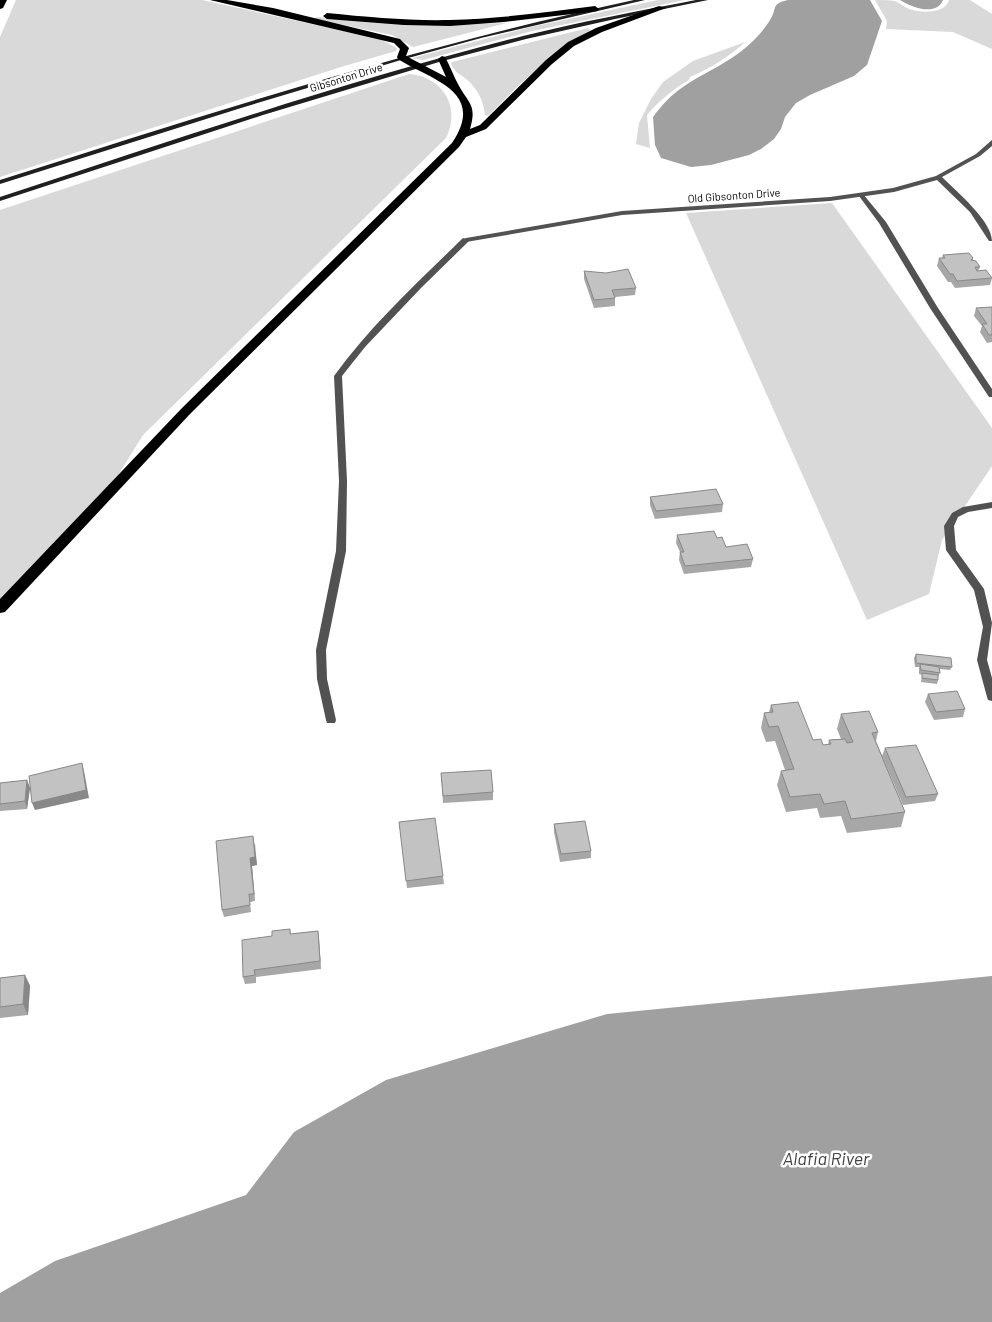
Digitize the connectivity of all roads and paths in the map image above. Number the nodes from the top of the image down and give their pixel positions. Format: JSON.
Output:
{"nodes":[{"id":1,"x":3,"y":0,"type":"edge"},
{"id":2,"x":214,"y":0,"type":"edge"},
{"id":3,"x":642,"y":0,"type":"edge"},
{"id":4,"x":705,"y":0,"type":"edge"},
{"id":5,"x":0,"y":6,"type":"edge"},
{"id":6,"x":662,"y":8,"type":"junction"},
{"id":7,"x":594,"y":9,"type":"junction"},
{"id":8,"x":273,"y":11,"type":"junction"},
{"id":9,"x":401,"y":57,"type":"junction"},
{"id":10,"x":442,"y":58,"type":"junction"},
{"id":11,"x":414,"y":66,"type":"junction"},
{"id":12,"x":454,"y":86,"type":"junction"},
{"id":13,"x":464,"y":135,"type":"junction"},
{"id":14,"x":992,"y":142,"type":"edge"},
{"id":15,"x":938,"y":177,"type":"junction"},
{"id":16,"x":0,"y":182,"type":"edge"},
{"id":17,"x":861,"y":195,"type":"junction"},
{"id":18,"x":0,"y":199,"type":"edge"},
{"id":19,"x":992,"y":238,"type":"edge"},
{"id":20,"x":992,"y":395,"type":"edge"},
{"id":21,"x":992,"y":505,"type":"edge"},
{"id":22,"x":0,"y":608,"type":"edge"},
{"id":23,"x":992,"y":697,"type":"edge"},
{"id":24,"x":332,"y":720,"type":"dead end"}],
"edges":[{"from":1,"to":5,"type":"highway"},
{"from":2,"to":8,"type":"highway"},
{"from":3,"to":7,"type":"main road","name":"Gibsonton Drive"},
{"from":4,"to":6,"type":"main road","name":"Gibsonton Drive"},
{"from":6,"to":10,"type":"main road","name":"Gibsonton Drive"},
{"from":6,"to":13,"type":"highway"},
{"from":7,"to":8,"type":"highway"},
{"from":7,"to":9,"type":"main road","name":"Gibsonton Drive"},
{"from":8,"to":9,"type":"highway"},
{"from":9,"to":11,"type":"highway"},
{"from":9,"to":16,"type":"main road","name":"Gibsonton Drive"},
{"from":10,"to":11,"type":"main road","name":"Gibsonton Drive"},
{"from":10,"to":12,"type":"highway"},
{"from":11,"to":12,"type":"highway"},
{"from":11,"to":18,"type":"main road","name":"Gibsonton Drive"},
{"from":12,"to":13,"type":"highway"},
{"from":13,"to":22,"type":"highway"},
{"from":14,"to":15,"type":"street","name":"Old Gibsonton Drive"},
{"from":15,"to":17,"type":"street","name":"Old Gibsonton Drive"},
{"from":15,"to":19,"type":"street"},
{"from":17,"to":20,"type":"street"},
{"from":17,"to":24,"type":"street","name":"Old Gibsonton Drive"},
{"from":21,"to":23,"type":"street"}]}
